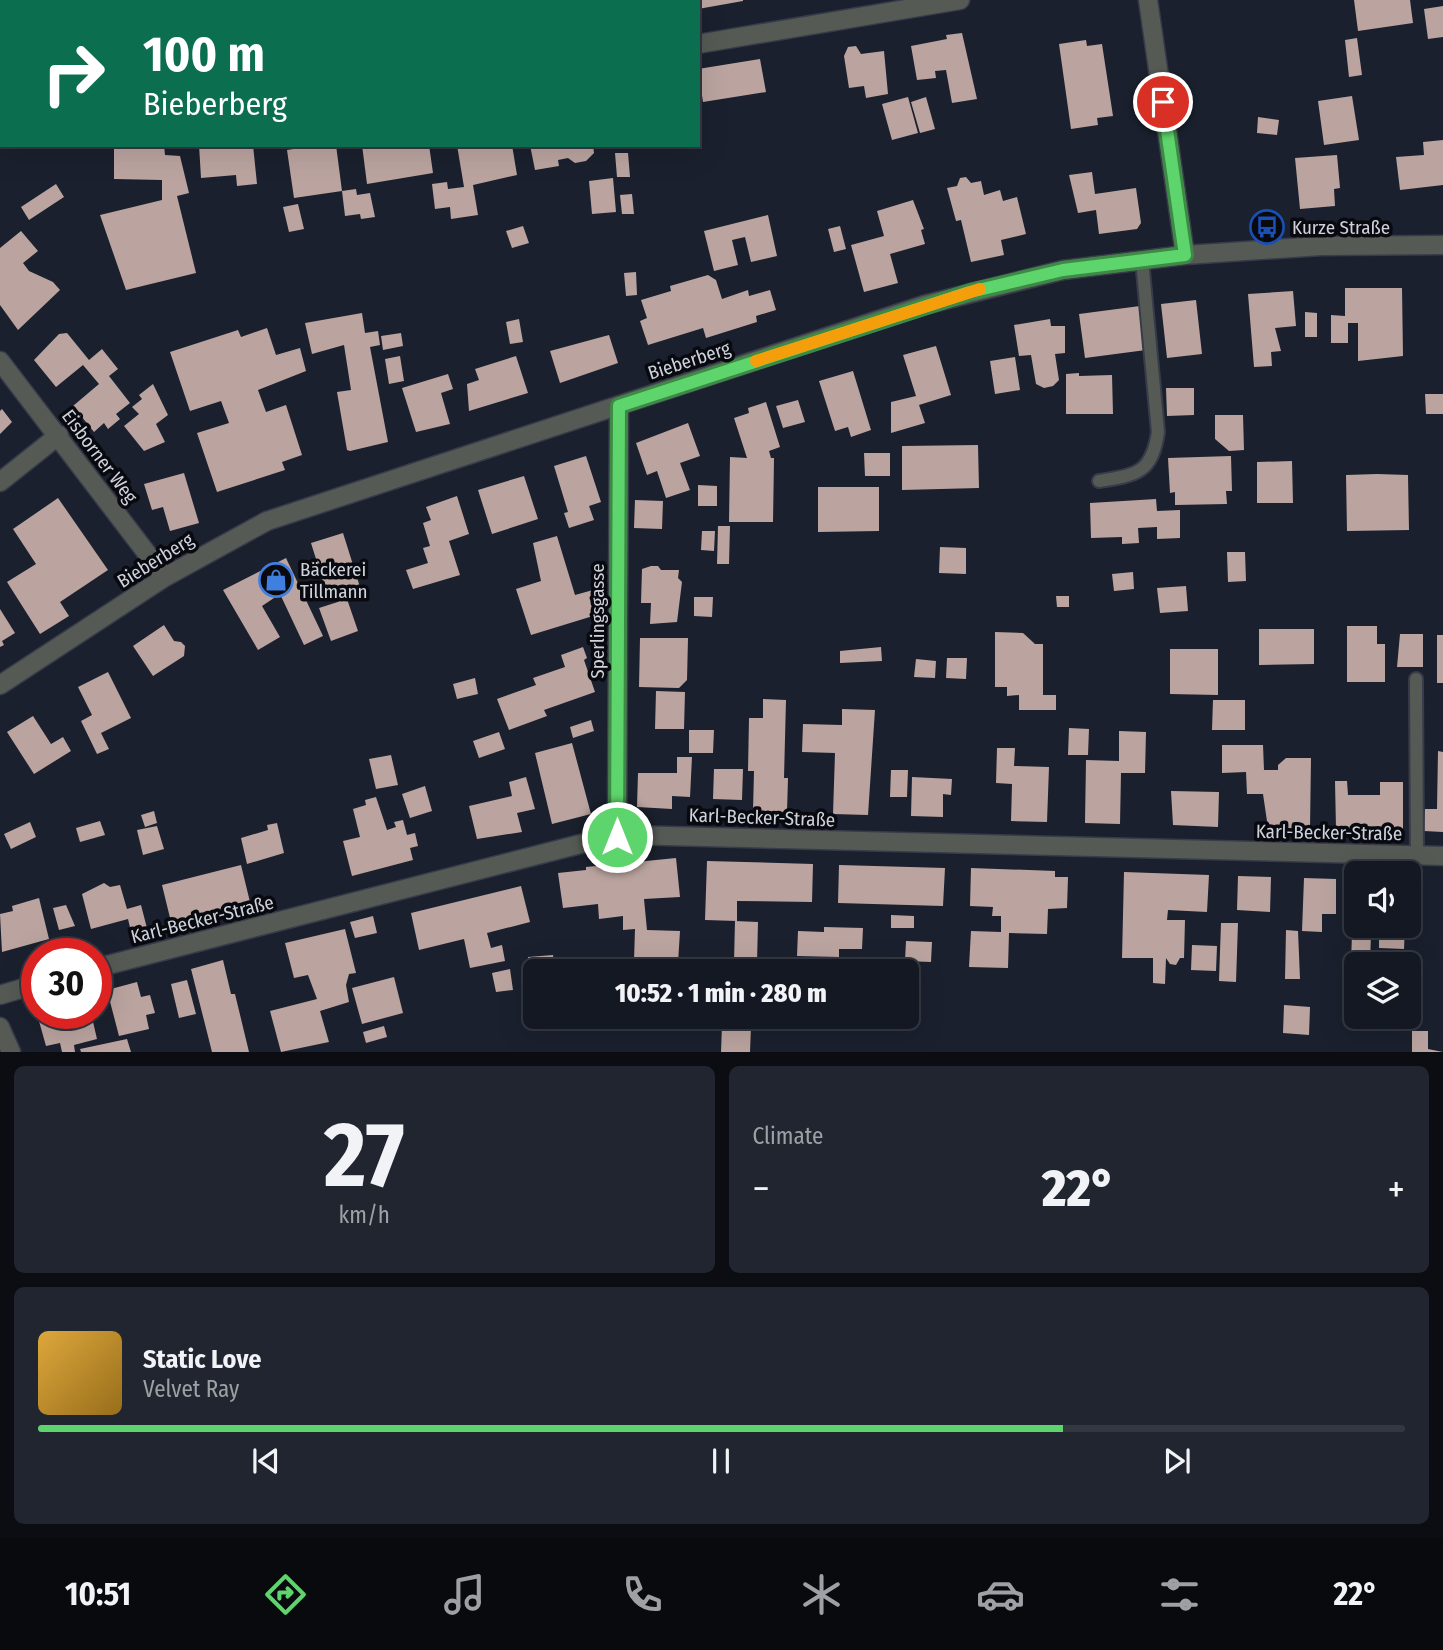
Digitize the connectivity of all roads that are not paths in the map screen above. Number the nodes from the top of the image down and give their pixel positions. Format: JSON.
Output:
{"nodes":[{"id":1,"x":960,"y":0,"type":"edge"},
{"id":2,"x":1148,"y":0,"type":"edge"},
{"id":3,"x":700,"y":44,"type":"edge"},
{"id":4,"x":1443,"y":246,"type":"edge"},
{"id":5,"x":1185,"y":255,"type":"junction"},
{"id":6,"x":1142,"y":260,"type":"junction"},
{"id":7,"x":0,"y":361,"type":"edge"},
{"id":8,"x":619,"y":406,"type":"junction"},
{"id":9,"x":59,"y":435,"type":"junction"},
{"id":10,"x":1099,"y":481,"type":"dead end"},
{"id":11,"x":0,"y":482,"type":"edge"},
{"id":12,"x":165,"y":577,"type":"junction"},
{"id":13,"x":1416,"y":679,"type":"dead end"},
{"id":14,"x":0,"y":685,"type":"edge"},
{"id":15,"x":617,"y":837,"type":"junction"},
{"id":16,"x":1417,"y":855,"type":"junction"},
{"id":17,"x":1443,"y":856,"type":"edge"},
{"id":18,"x":112,"y":964,"type":"edge"},
{"id":19,"x":21,"y":989,"type":"edge"},
{"id":20,"x":0,"y":995,"type":"edge"},
{"id":21,"x":0,"y":1027,"type":"edge"},
{"id":22,"x":11,"y":1052,"type":"edge"}],
"edges":[{"from":1,"to":3,"type":"street"},
{"from":2,"to":5,"type":"street"},
{"from":4,"to":5,"type":"street","name":"Bieberberg"},
{"from":5,"to":6,"type":"street","name":"Bieberberg"},
{"from":6,"to":8,"type":"street","name":"Bieberberg"},
{"from":6,"to":10,"type":"lane"},
{"from":7,"to":9,"type":"street","name":"Eisborner Weg"},
{"from":8,"to":12,"type":"street","name":"Bieberberg"},
{"from":8,"to":15,"type":"street","name":"Sperlingsgasse"},
{"from":9,"to":11,"type":"street"},
{"from":9,"to":12,"type":"street","name":"Eisborner Weg"},
{"from":12,"to":14,"type":"street","name":"Bieberberg"},
{"from":13,"to":16,"type":"lane"},
{"from":15,"to":16,"type":"street","name":"Karl-Becker-Straße"},
{"from":15,"to":18,"type":"street","name":"Karl-Becker-Straße"},
{"from":16,"to":17,"type":"street","name":"Karl-Becker-Straße"},
{"from":19,"to":20,"type":"street"},
{"from":21,"to":22,"type":"street"}]}
